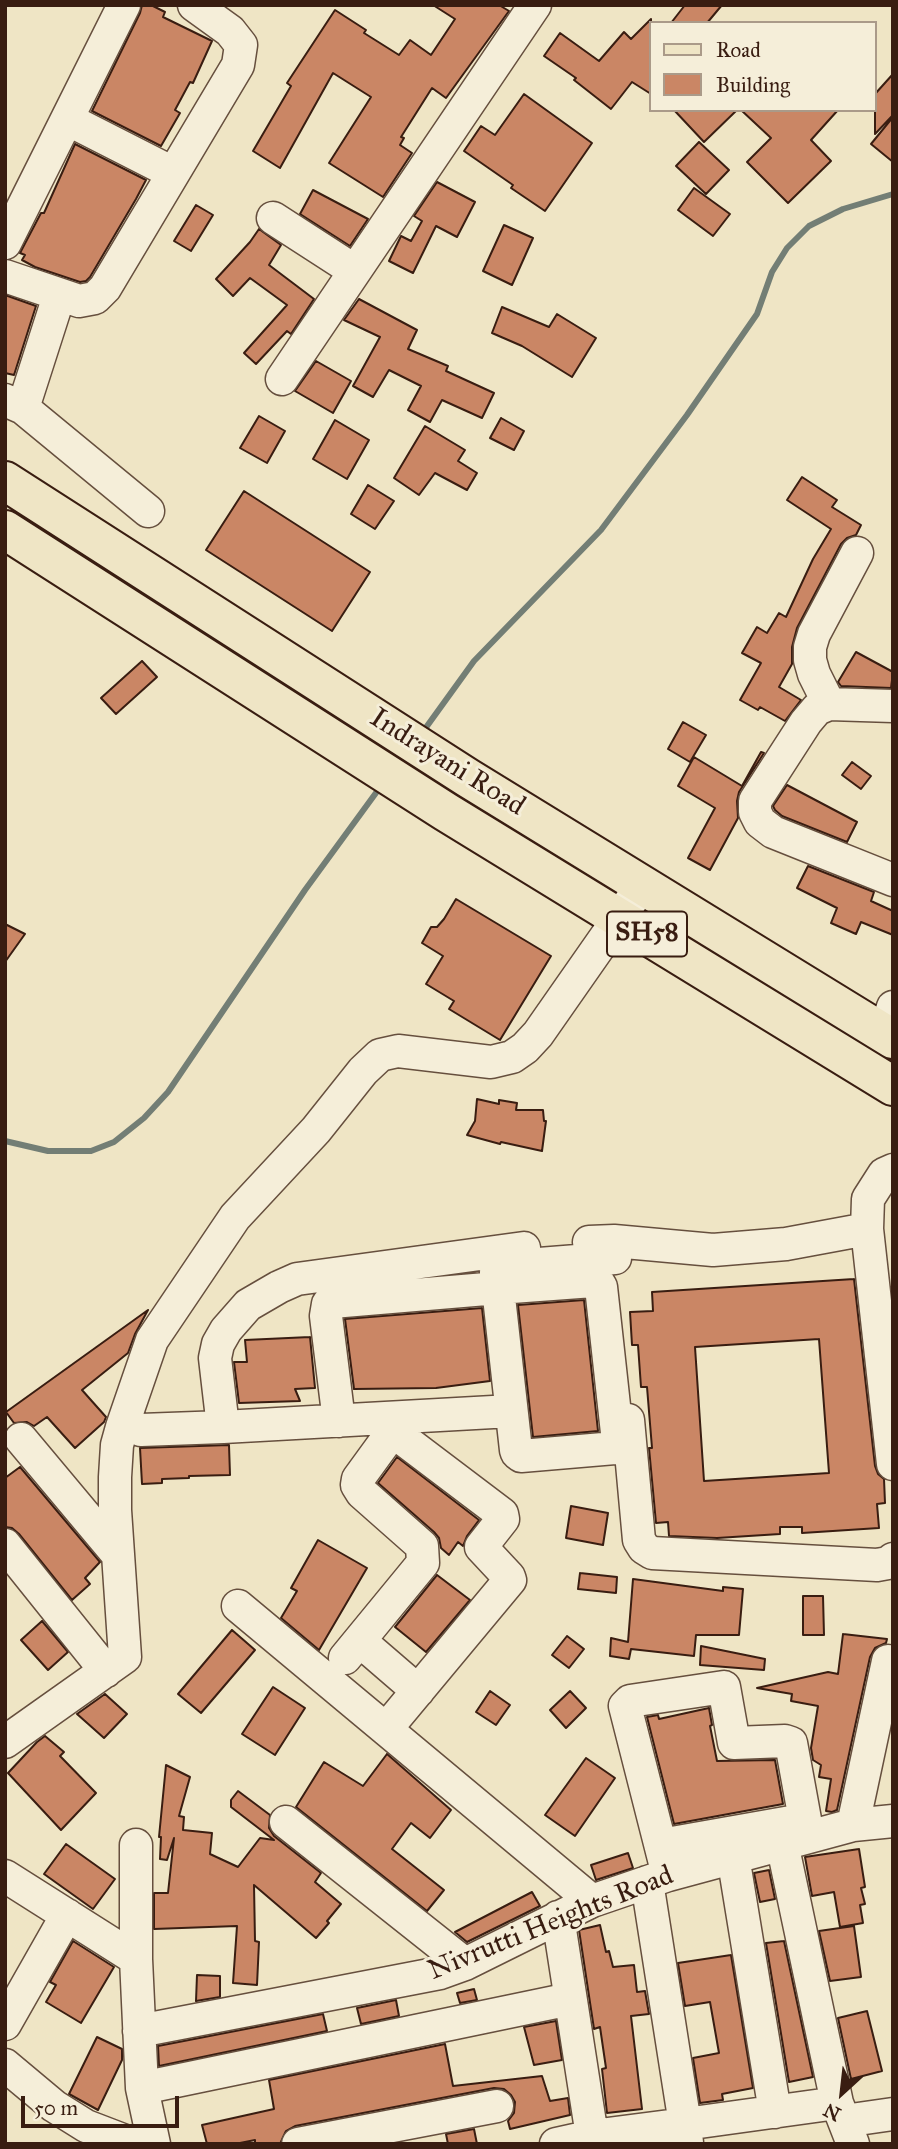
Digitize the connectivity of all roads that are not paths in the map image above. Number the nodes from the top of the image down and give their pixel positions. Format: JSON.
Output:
{"nodes":[{"id":1,"x":124,"y":5,"type":"edge"},
{"id":2,"x":194,"y":5,"type":"edge"},
{"id":3,"x":536,"y":5,"type":"edge"},
{"id":4,"x":67,"y":119,"type":"junction"},
{"id":5,"x":173,"y":173,"type":"junction"},
{"id":6,"x":273,"y":218,"type":"dead end"},
{"id":7,"x":5,"y":243,"type":"edge"},
{"id":8,"x":355,"y":271,"type":"junction"},
{"id":9,"x":5,"y":276,"type":"edge"},
{"id":10,"x":59,"y":296,"type":"junction"},
{"id":11,"x":282,"y":379,"type":"dead end"},
{"id":12,"x":14,"y":404,"type":"edge"},
{"id":13,"x":5,"y":481,"type":"edge"},
{"id":14,"x":148,"y":511,"type":"dead end"},
{"id":15,"x":5,"y":530,"type":"edge"},
{"id":16,"x":857,"y":553,"type":"dead end"},
{"id":17,"x":829,"y":704,"type":"junction"},
{"id":18,"x":893,"y":706,"type":"edge"},
{"id":19,"x":893,"y":880,"type":"edge"},
{"id":20,"x":643,"y":883,"type":"junction"},
{"id":21,"x":619,"y":917,"type":"junction"},
{"id":22,"x":890,"y":1027,"type":"edge"},
{"id":23,"x":893,"y":1086,"type":"edge"},
{"id":24,"x":893,"y":1170,"type":"edge"},
{"id":25,"x":876,"y":1211,"type":"edge"},
{"id":26,"x":614,"y":1249,"type":"junction"},
{"id":27,"x":498,"y":1289,"type":"junction"},
{"id":28,"x":511,"y":1411,"type":"junction"},
{"id":29,"x":339,"y":1421,"type":"junction"},
{"id":30,"x":223,"y":1427,"type":"junction"},
{"id":31,"x":141,"y":1430,"type":"dead end"},
{"id":32,"x":21,"y":1439,"type":"dead end"},
{"id":33,"x":893,"y":1464,"type":"edge"},
{"id":34,"x":5,"y":1545,"type":"edge"},
{"id":35,"x":118,"y":1555,"type":"junction"},
{"id":36,"x":893,"y":1559,"type":"edge"},
{"id":37,"x":238,"y":1606,"type":"dead end"},
{"id":38,"x":888,"y":1661,"type":"dead end"},
{"id":39,"x":106,"y":1671,"type":"junction"},
{"id":40,"x":418,"y":1691,"type":"junction"},
{"id":41,"x":386,"y":1729,"type":"junction"},
{"id":42,"x":5,"y":1742,"type":"edge"},
{"id":43,"x":893,"y":1821,"type":"edge"},
{"id":44,"x":286,"y":1822,"type":"dead end"},
{"id":45,"x":853,"y":1825,"type":"junction"},
{"id":46,"x":799,"y":1833,"type":"junction"},
{"id":47,"x":136,"y":1846,"type":"dead end"},
{"id":48,"x":733,"y":1856,"type":"junction"},
{"id":49,"x":659,"y":1867,"type":"junction"},
{"id":50,"x":5,"y":1876,"type":"edge"},
{"id":51,"x":592,"y":1901,"type":"junction"},
{"id":52,"x":67,"y":1915,"type":"junction"},
{"id":53,"x":558,"y":1917,"type":"junction"},
{"id":54,"x":136,"y":1959,"type":"junction"},
{"id":55,"x":465,"y":1964,"type":"junction"},
{"id":56,"x":570,"y":1999,"type":"junction"},
{"id":57,"x":5,"y":2024,"type":"edge"},
{"id":58,"x":139,"y":2031,"type":"junction"},
{"id":59,"x":5,"y":2065,"type":"edge"},
{"id":60,"x":142,"y":2088,"type":"junction"},
{"id":61,"x":497,"y":2106,"type":"dead end"},
{"id":62,"x":775,"y":2112,"type":"junction"},
{"id":63,"x":893,"y":2114,"type":"edge"},
{"id":64,"x":844,"y":2122,"type":"edge"},
{"id":65,"x":686,"y":2134,"type":"edge"},
{"id":66,"x":592,"y":2136,"type":"junction"},
{"id":67,"x":134,"y":2143,"type":"edge"},
{"id":68,"x":298,"y":2144,"type":"edge"},
{"id":69,"x":556,"y":2144,"type":"edge"}],
"edges":[{"from":1,"to":4,"type":"street"},
{"from":2,"to":5,"type":"street"},
{"from":3,"to":8,"type":"street"},
{"from":4,"to":5,"type":"street"},
{"from":4,"to":7,"type":"street"},
{"from":5,"to":10,"type":"street"},
{"from":6,"to":8,"type":"street"},
{"from":8,"to":11,"type":"street"},
{"from":9,"to":10,"type":"street"},
{"from":10,"to":12,"type":"street"},
{"from":12,"to":14,"type":"street"},
{"from":13,"to":20,"type":"main road","name":"Indrayani Road","number":"SH58"},
{"from":15,"to":21,"type":"main road","name":"Indrayani Road","number":"SH58"},
{"from":16,"to":17,"type":"street"},
{"from":17,"to":18,"type":"street"},
{"from":17,"to":19,"type":"street"},
{"from":20,"to":21,"type":"street"},
{"from":20,"to":22,"type":"main road","name":"Indrayani Road","number":"SH58"},
{"from":21,"to":23,"type":"main road","name":"Indrayani Road","number":"SH58"},
{"from":21,"to":35,"type":"street"},
{"from":24,"to":25,"type":"street"},
{"from":25,"to":26,"type":"street"},
{"from":25,"to":33,"type":"street"},
{"from":26,"to":27,"type":"street"},
{"from":26,"to":30,"type":"street"},
{"from":26,"to":36,"type":"street"},
{"from":27,"to":28,"type":"street"},
{"from":27,"to":28,"type":"street"},
{"from":27,"to":29,"type":"street"},
{"from":28,"to":29,"type":"street"},
{"from":29,"to":30,"type":"street"},
{"from":30,"to":31,"type":"street"},
{"from":32,"to":35,"type":"street"},
{"from":34,"to":39,"type":"street"},
{"from":35,"to":39,"type":"street"},
{"from":37,"to":41,"type":"street"},
{"from":38,"to":45,"type":"street"},
{"from":39,"to":42,"type":"street"},
{"from":40,"to":40,"type":"street"},
{"from":40,"to":41,"type":"street"},
{"from":41,"to":51,"type":"street"},
{"from":43,"to":45,"type":"street"},
{"from":44,"to":55,"type":"street"},
{"from":45,"to":46,"type":"street"},
{"from":46,"to":48,"type":"street","name":"Nivrutti Heights Road"},
{"from":46,"to":49,"type":"street"},
{"from":46,"to":49,"type":"street"},
{"from":46,"to":64,"type":"street"},
{"from":47,"to":54,"type":"street"},
{"from":48,"to":49,"type":"street","name":"Nivrutti Heights Road"},
{"from":48,"to":62,"type":"street"},
{"from":49,"to":51,"type":"street","name":"Nivrutti Heights Road"},
{"from":49,"to":65,"type":"street"},
{"from":50,"to":52,"type":"street"},
{"from":51,"to":53,"type":"street","name":"Nivrutti Heights Road"},
{"from":52,"to":54,"type":"street"},
{"from":52,"to":57,"type":"street"},
{"from":53,"to":55,"type":"street","name":"Nivrutti Heights Road"},
{"from":53,"to":56,"type":"street"},
{"from":54,"to":58,"type":"street"},
{"from":55,"to":58,"type":"street","name":"Nivrutti Heights Road"},
{"from":56,"to":60,"type":"street"},
{"from":56,"to":66,"type":"street"},
{"from":58,"to":60,"type":"street"},
{"from":59,"to":67,"type":"street"},
{"from":60,"to":67,"type":"street"},
{"from":61,"to":68,"type":"street"},
{"from":62,"to":64,"type":"street"},
{"from":62,"to":65,"type":"street"},
{"from":63,"to":64,"type":"street"},
{"from":65,"to":66,"type":"street"},
{"from":66,"to":69,"type":"street"}]}
